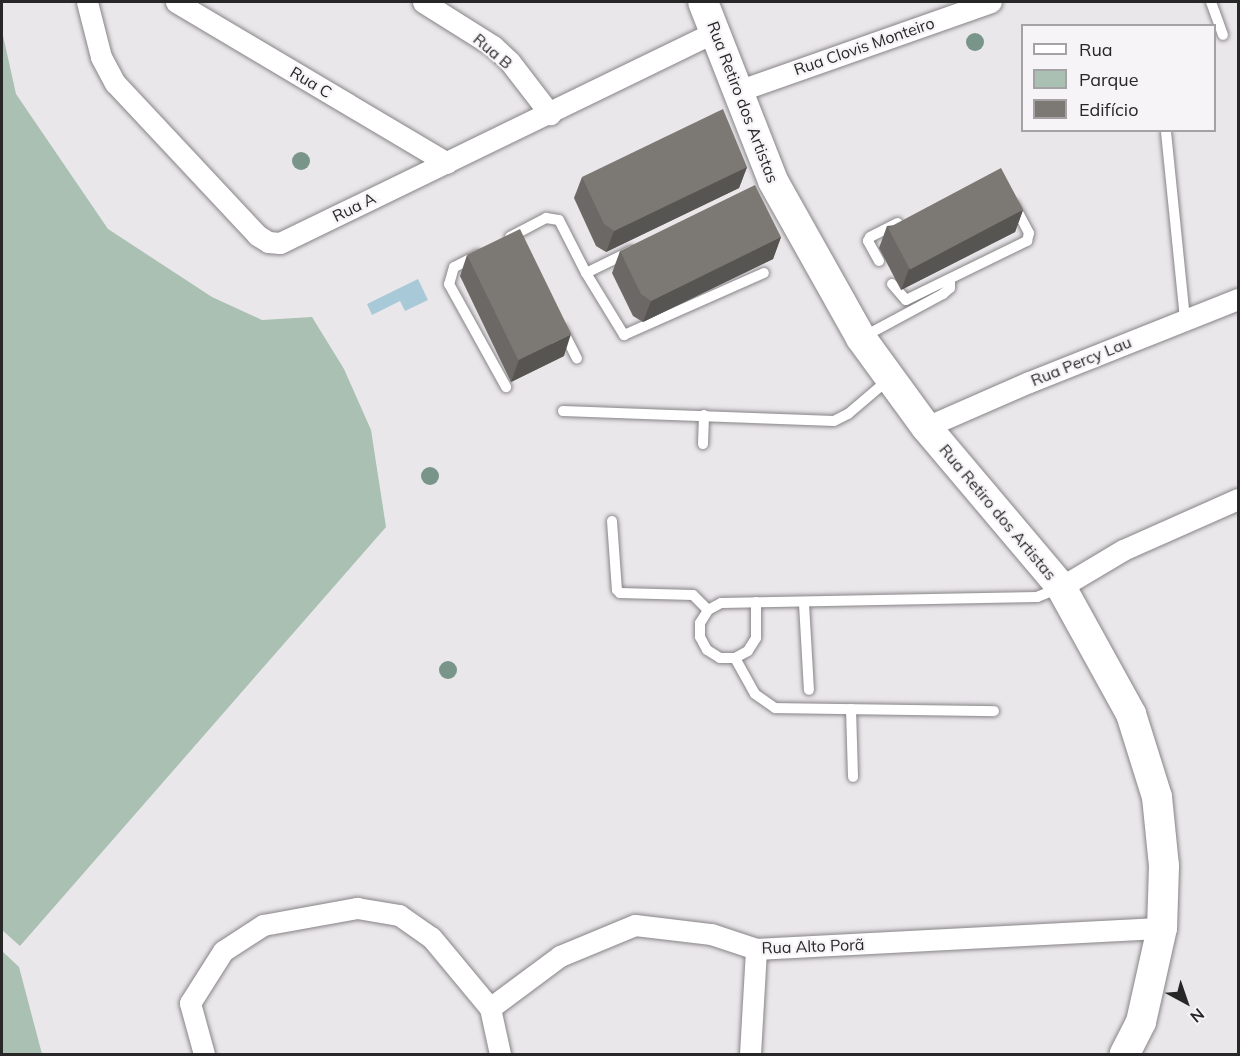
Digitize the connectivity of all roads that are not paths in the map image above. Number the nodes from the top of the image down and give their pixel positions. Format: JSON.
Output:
{"nodes":[{"id":1,"x":87,"y":2,"type":"edge"},
{"id":2,"x":176,"y":2,"type":"edge"},
{"id":3,"x":423,"y":2,"type":"edge"},
{"id":4,"x":703,"y":2,"type":"edge"},
{"id":5,"x":990,"y":2,"type":"edge"},
{"id":6,"x":1211,"y":2,"type":"edge"},
{"id":7,"x":716,"y":31,"type":"junction"},
{"id":8,"x":1222,"y":35,"type":"dead end"},
{"id":9,"x":738,"y":91,"type":"junction"},
{"id":10,"x":550,"y":114,"type":"junction"},
{"id":11,"x":1166,"y":132,"type":"edge"},
{"id":12,"x":447,"y":163,"type":"junction"},
{"id":13,"x":1007,"y":191,"type":"edge"},
{"id":14,"x":905,"y":219,"type":"edge"},
{"id":15,"x":647,"y":243,"type":"edge"},
{"id":16,"x":879,"y":261,"type":"dead end"},
{"id":17,"x":586,"y":273,"type":"junction"},
{"id":18,"x":764,"y":273,"type":"edge"},
{"id":19,"x":950,"y":280,"type":"junction"},
{"id":20,"x":892,"y":284,"type":"dead end"},
{"id":21,"x":1239,"y":299,"type":"edge"},
{"id":22,"x":556,"y":317,"type":"edge"},
{"id":23,"x":1185,"y":318,"type":"junction"},
{"id":24,"x":861,"y":338,"type":"junction"},
{"id":25,"x":577,"y":358,"type":"dead end"},
{"id":26,"x":889,"y":379,"type":"junction"},
{"id":27,"x":506,"y":387,"type":"dead end"},
{"id":28,"x":563,"y":411,"type":"dead end"},
{"id":29,"x":704,"y":415,"type":"junction"},
{"id":30,"x":926,"y":427,"type":"junction"},
{"id":31,"x":704,"y":444,"type":"dead end"},
{"id":32,"x":1239,"y":499,"type":"edge"},
{"id":33,"x":612,"y":521,"type":"dead end"},
{"id":34,"x":1062,"y":587,"type":"junction"},
{"id":35,"x":756,"y":602,"type":"junction"},
{"id":36,"x":804,"y":604,"type":"junction"},
{"id":37,"x":708,"y":610,"type":"junction"},
{"id":38,"x":735,"y":658,"type":"junction"},
{"id":39,"x":808,"y":690,"type":"dead end"},
{"id":40,"x":851,"y":709,"type":"junction"},
{"id":41,"x":994,"y":711,"type":"dead end"},
{"id":42,"x":853,"y":777,"type":"dead end"},
{"id":43,"x":1162,"y":928,"type":"junction"},
{"id":44,"x":756,"y":950,"type":"junction"},
{"id":45,"x":490,"y":1008,"type":"junction"},
{"id":46,"x":204,"y":1054,"type":"edge"},
{"id":47,"x":500,"y":1054,"type":"edge"},
{"id":48,"x":750,"y":1054,"type":"edge"},
{"id":49,"x":1125,"y":1054,"type":"edge"}],
"edges":[{"from":1,"to":12,"type":"street","name":"Rua A"},
{"from":2,"to":12,"type":"street","name":"Rua C"},
{"from":3,"to":10,"type":"street","name":"Rua B"},
{"from":4,"to":7,"type":"street","name":"Rua Retiro dos Artistas"},
{"from":5,"to":9,"type":"street","name":"Rua Clovis Monteiro"},
{"from":6,"to":8,"type":"lane"},
{"from":7,"to":9,"type":"street","name":"Rua Retiro dos Artistas"},
{"from":7,"to":10,"type":"street","name":"Rua A"},
{"from":9,"to":24,"type":"street","name":"Rua Retiro dos Artistas"},
{"from":10,"to":12,"type":"street","name":"Rua A"},
{"from":11,"to":23,"type":"lane"},
{"from":13,"to":19,"type":"lane"},
{"from":14,"to":16,"type":"lane"},
{"from":15,"to":17,"type":"lane"},
{"from":17,"to":18,"type":"lane"},
{"from":17,"to":27,"type":"lane"},
{"from":19,"to":20,"type":"lane"},
{"from":19,"to":24,"type":"lane"},
{"from":21,"to":23,"type":"street","name":"Rua Percy Lau"},
{"from":22,"to":25,"type":"lane"},
{"from":23,"to":30,"type":"street","name":"Rua Percy Lau"},
{"from":24,"to":26,"type":"street","name":"Rua Retiro dos Artistas"},
{"from":26,"to":29,"type":"lane"},
{"from":26,"to":30,"type":"street","name":"Rua Retiro dos Artistas"},
{"from":28,"to":29,"type":"lane"},
{"from":29,"to":31,"type":"lane"},
{"from":30,"to":34,"type":"street","name":"Rua Retiro dos Artistas"},
{"from":32,"to":34,"type":"street"},
{"from":33,"to":37,"type":"lane"},
{"from":34,"to":36,"type":"lane"},
{"from":34,"to":43,"type":"street","name":"Rua Retiro dos Artistas"},
{"from":35,"to":36,"type":"lane"},
{"from":35,"to":37,"type":"lane"},
{"from":35,"to":38,"type":"lane"},
{"from":36,"to":39,"type":"lane"},
{"from":37,"to":38,"type":"lane"},
{"from":38,"to":40,"type":"lane"},
{"from":40,"to":41,"type":"lane"},
{"from":40,"to":42,"type":"lane"},
{"from":43,"to":44,"type":"street","name":"Rua Alto Porã"},
{"from":43,"to":49,"type":"street","name":"Rua Retiro dos Artistas"},
{"from":44,"to":45,"type":"street","name":"Rua Alto Porã"},
{"from":44,"to":48,"type":"street"},
{"from":45,"to":46,"type":"street"},
{"from":45,"to":47,"type":"street"}]}
